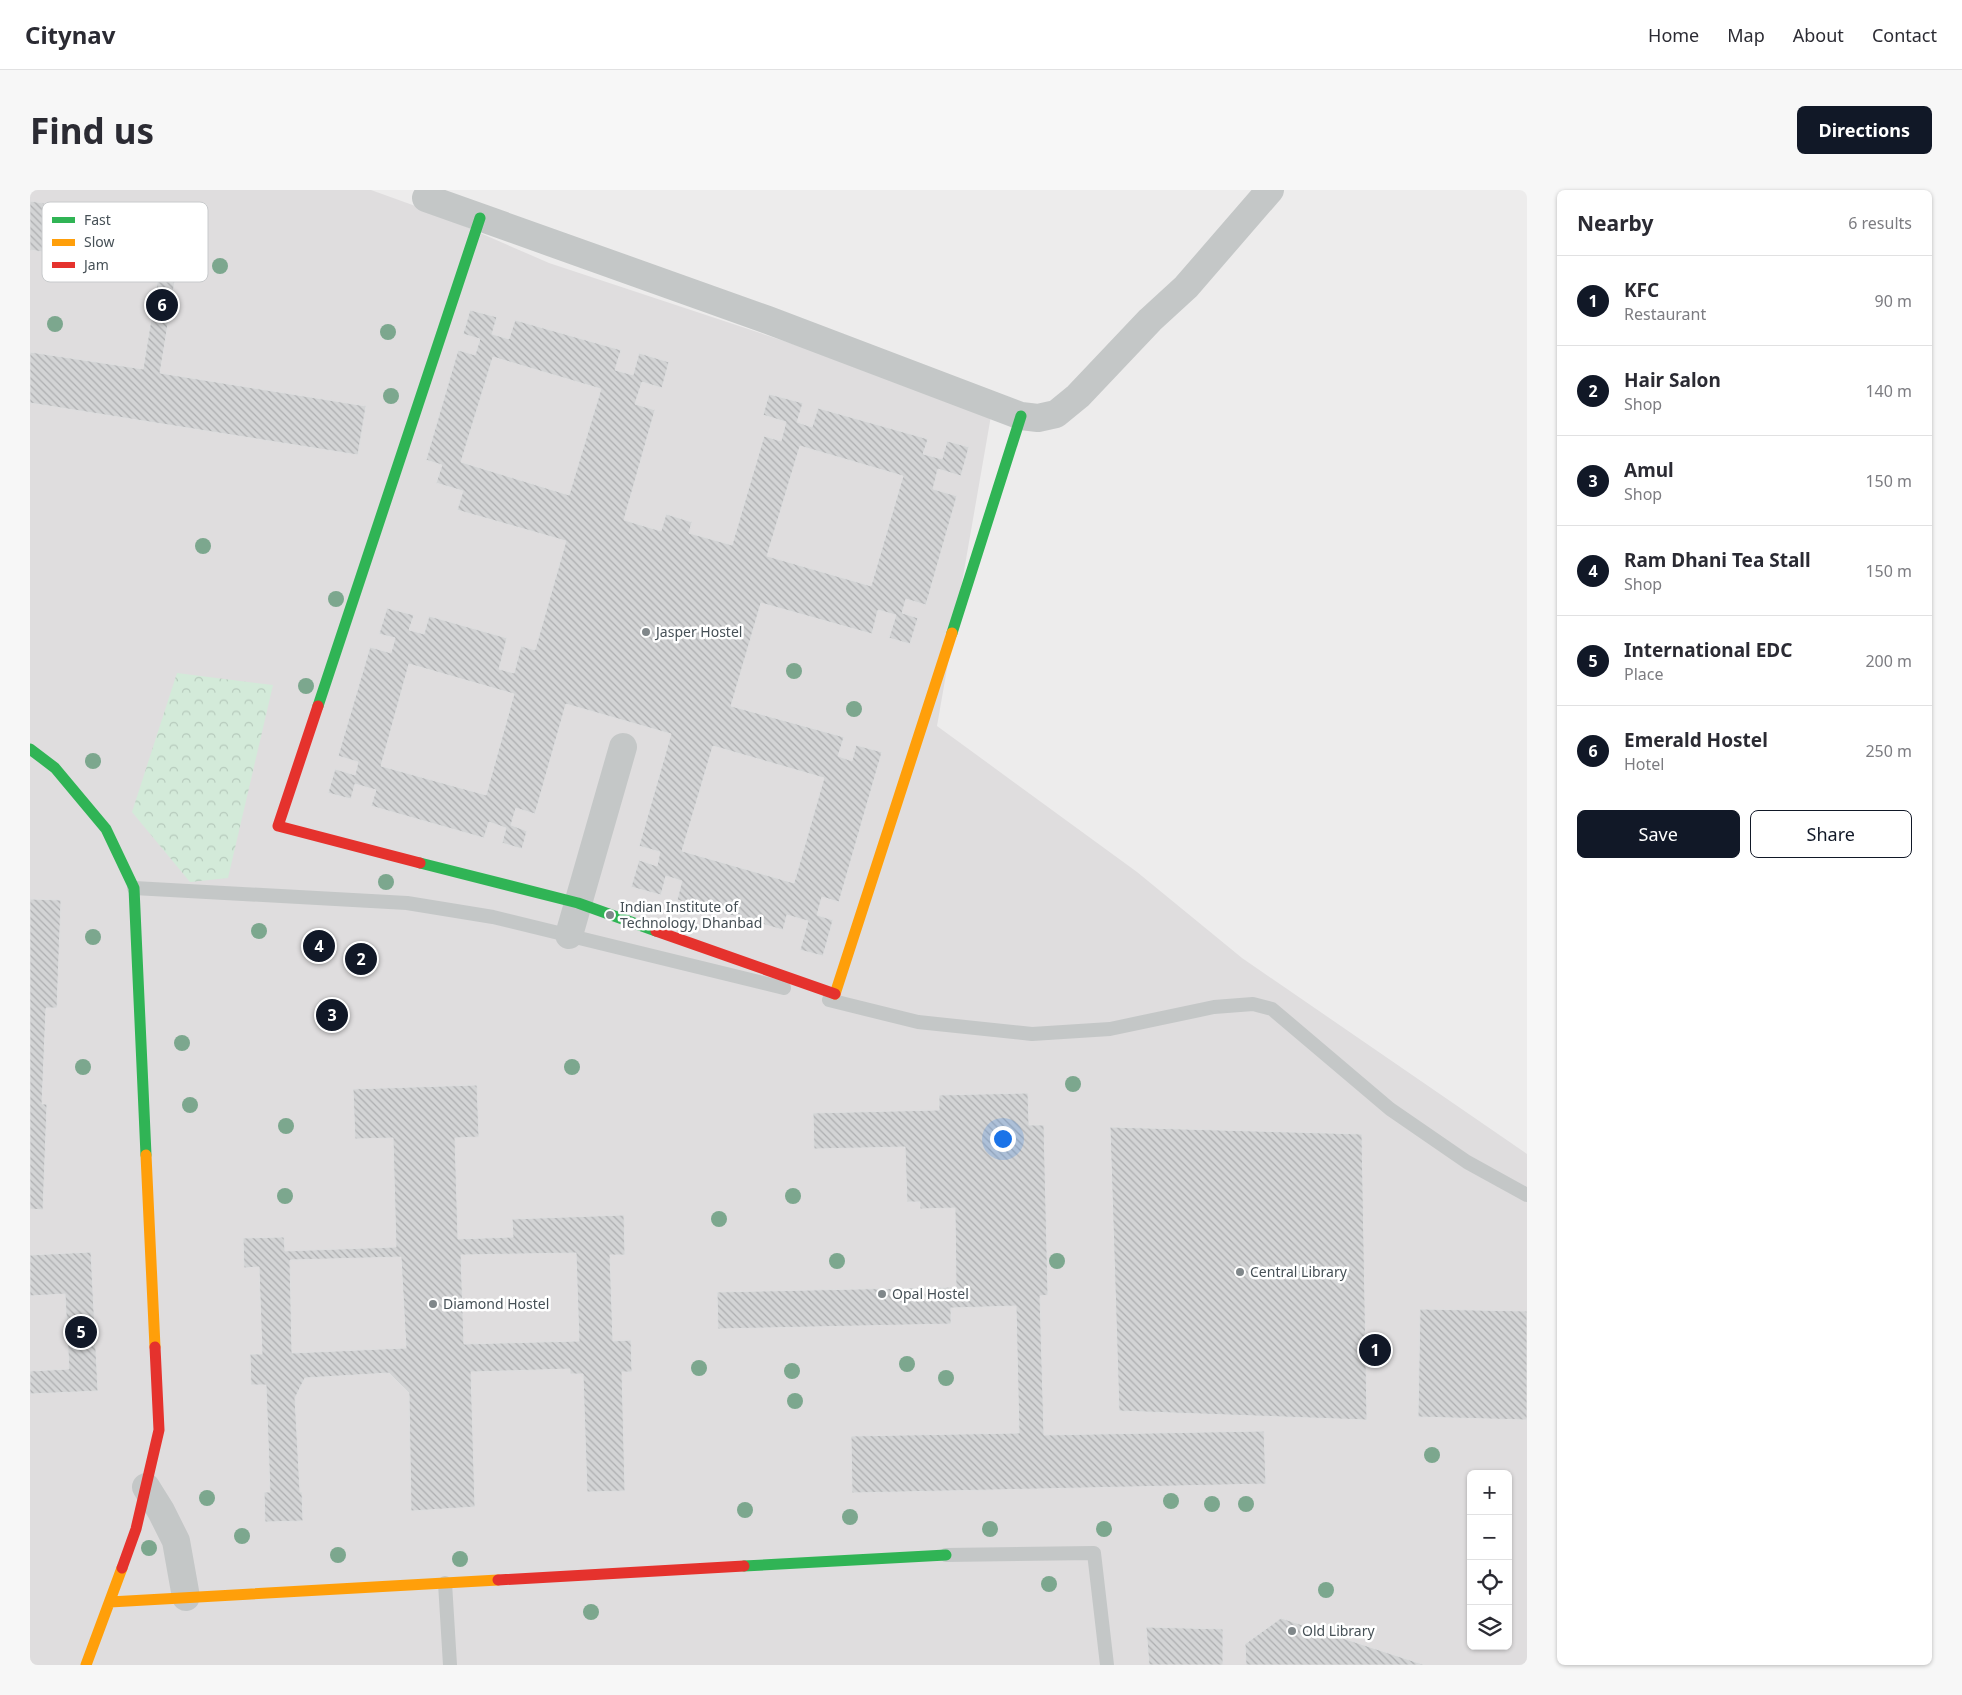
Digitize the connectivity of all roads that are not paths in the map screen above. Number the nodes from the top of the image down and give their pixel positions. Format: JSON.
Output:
{"nodes":[{"id":1,"x":1270,"y":190,"type":"edge"},
{"id":2,"x":426,"y":198,"type":"dead end"},
{"id":3,"x":480,"y":218,"type":"junction"},
{"id":4,"x":1021,"y":416,"type":"junction"},
{"id":5,"x":623,"y":747,"type":"dead end"},
{"id":6,"x":30,"y":749,"type":"edge"},
{"id":7,"x":134,"y":888,"type":"junction"},
{"id":8,"x":578,"y":903,"type":"junction"},
{"id":9,"x":569,"y":935,"type":"junction"},
{"id":10,"x":1527,"y":1195,"type":"edge"},
{"id":11,"x":146,"y":1487,"type":"junction"},
{"id":12,"x":946,"y":1555,"type":"joint"},
{"id":13,"x":445,"y":1583,"type":"junction"},
{"id":14,"x":186,"y":1597,"type":"junction"},
{"id":15,"x":110,"y":1602,"type":"junction"},
{"id":16,"x":86,"y":1665,"type":"edge"},
{"id":17,"x":450,"y":1665,"type":"edge"},
{"id":18,"x":1107,"y":1665,"type":"edge"}],
"edges":[{"from":1,"to":4,"type":"street"},
{"from":2,"to":3,"type":"street"},
{"from":3,"to":4,"type":"street"},
{"from":3,"to":8,"type":"street"},
{"from":4,"to":8,"type":"street"},
{"from":5,"to":8,"type":"street"},
{"from":6,"to":7,"type":"street"},
{"from":7,"to":9,"type":"lane"},
{"from":7,"to":11,"type":"street"},
{"from":8,"to":9,"type":"street"},
{"from":9,"to":10,"type":"lane"},
{"from":11,"to":14,"type":"street"},
{"from":11,"to":15,"type":"street"},
{"from":12,"to":13,"type":"street"},
{"from":12,"to":18,"type":"lane"},
{"from":13,"to":14,"type":"street"},
{"from":13,"to":17,"type":"lane"},
{"from":14,"to":15,"type":"street"},
{"from":15,"to":16,"type":"street"}]}
